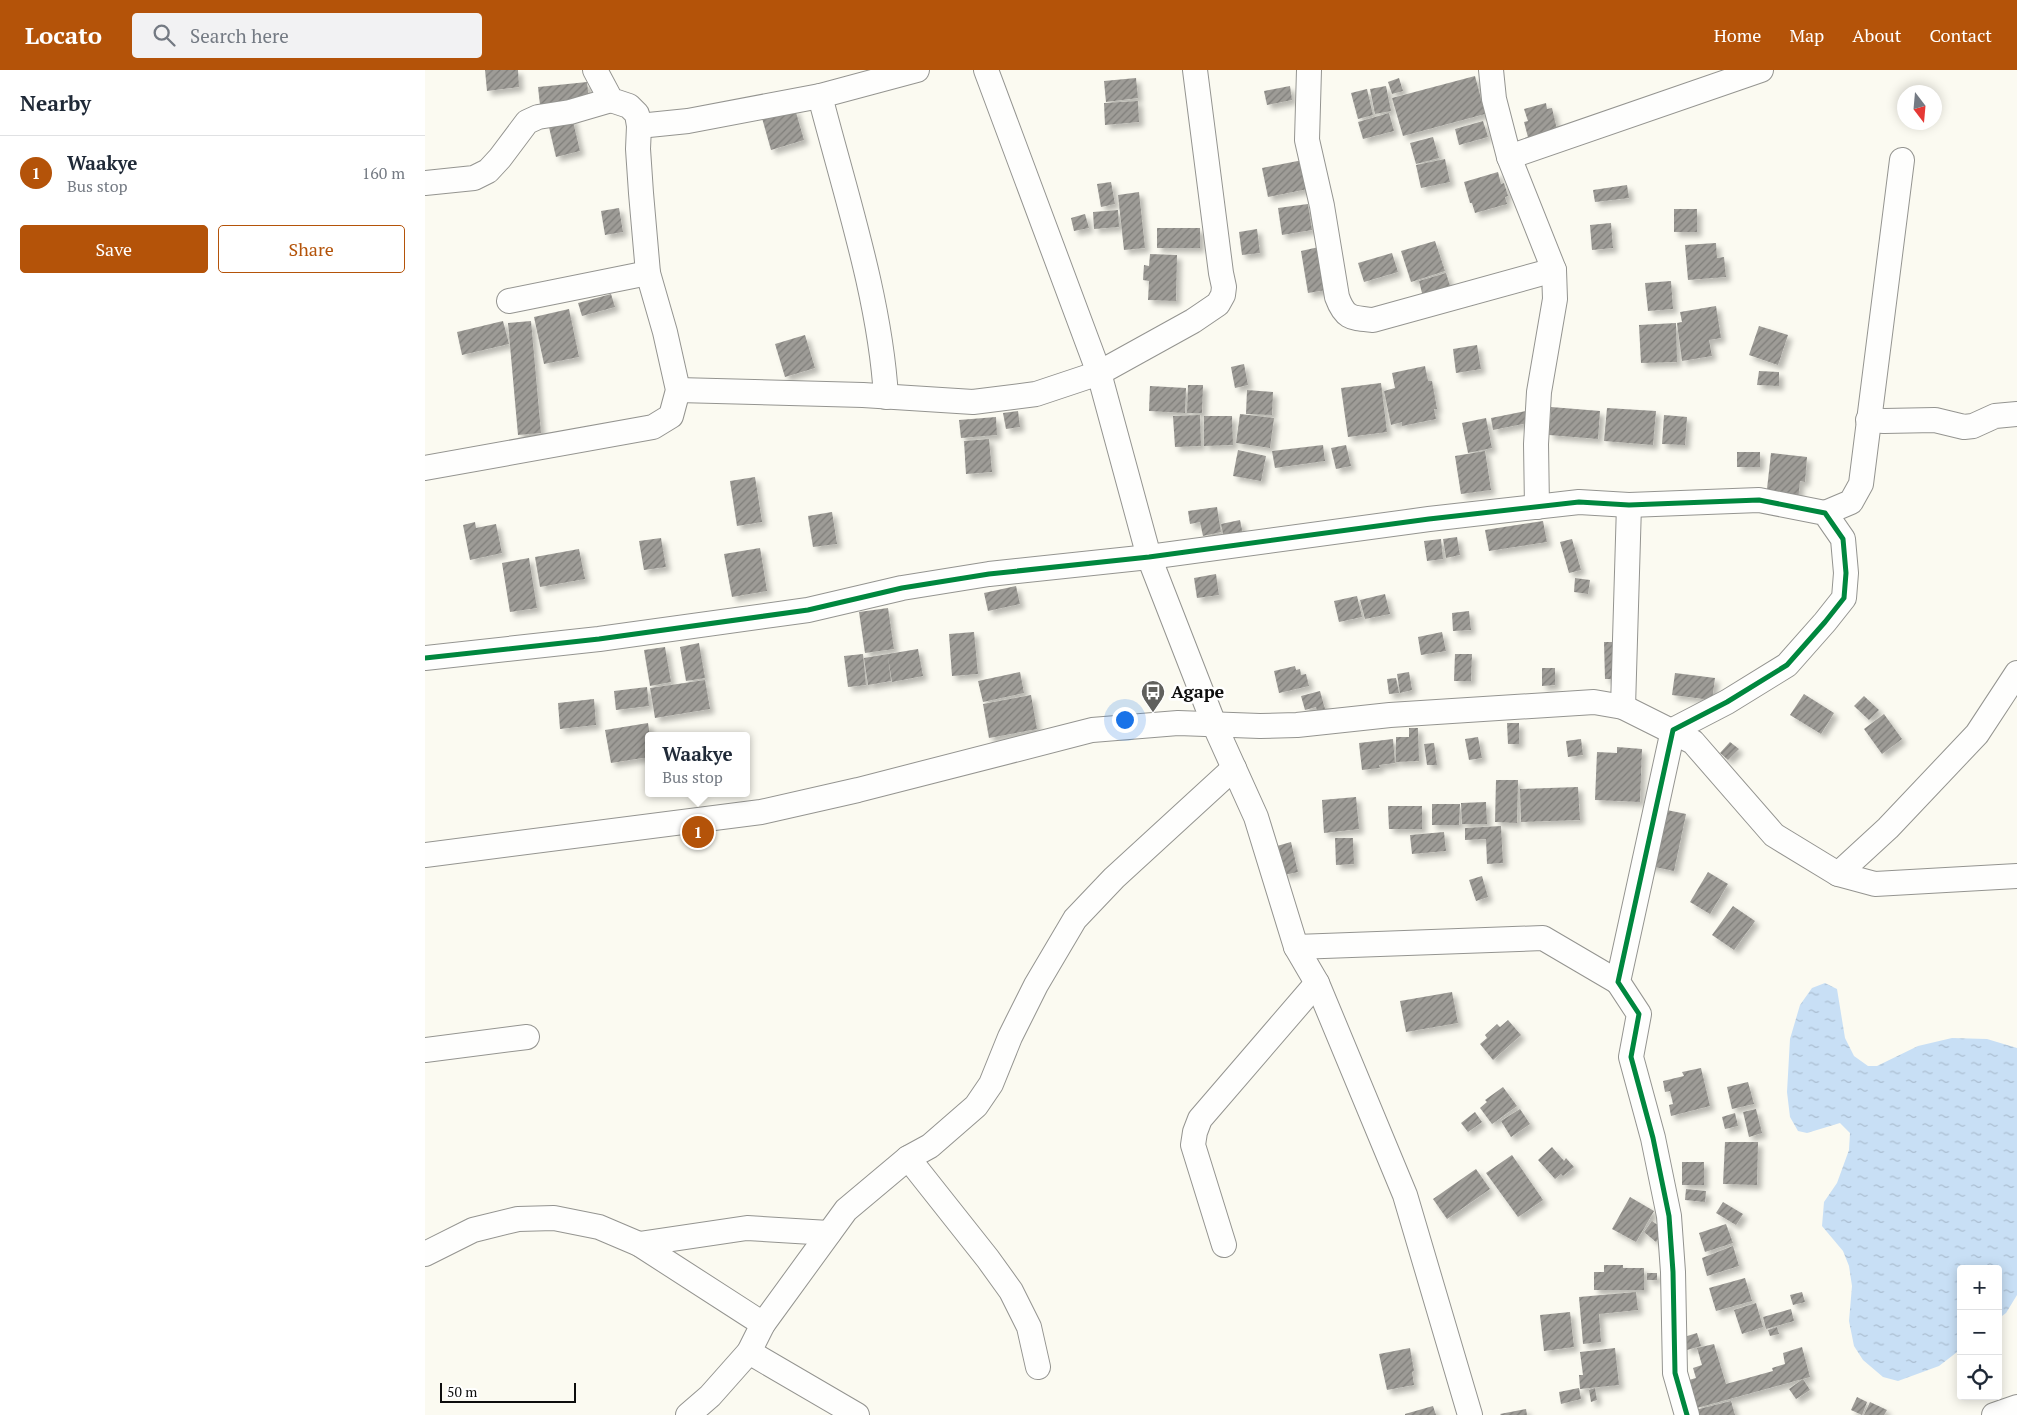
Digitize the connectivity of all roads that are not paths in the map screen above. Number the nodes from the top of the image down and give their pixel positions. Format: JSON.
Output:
{"nodes":[{"id":1,"x":595,"y":70,"type":"edge"},
{"id":2,"x":917,"y":70,"type":"edge"},
{"id":3,"x":986,"y":70,"type":"edge"},
{"id":4,"x":1195,"y":70,"type":"edge"},
{"id":5,"x":1309,"y":70,"type":"edge"},
{"id":6,"x":1491,"y":70,"type":"edge"},
{"id":7,"x":1761,"y":70,"type":"edge"},
{"id":8,"x":820,"y":96,"type":"junction"},
{"id":9,"x":611,"y":100,"type":"junction"},
{"id":10,"x":639,"y":126,"type":"junction"},
{"id":11,"x":1509,"y":156,"type":"junction"},
{"id":12,"x":1902,"y":160,"type":"dead end"},
{"id":13,"x":425,"y":183,"type":"edge"},
{"id":14,"x":1554,"y":270,"type":"junction"},
{"id":15,"x":648,"y":273,"type":"junction"},
{"id":16,"x":509,"y":302,"type":"dead end"},
{"id":17,"x":1099,"y":373,"type":"junction"},
{"id":18,"x":678,"y":390,"type":"junction"},
{"id":19,"x":886,"y":397,"type":"junction"},
{"id":20,"x":2017,"y":414,"type":"edge"},
{"id":21,"x":1868,"y":420,"type":"junction"},
{"id":22,"x":425,"y":468,"type":"edge"},
{"id":23,"x":1629,"y":505,"type":"junction"},
{"id":24,"x":1537,"y":507,"type":"junction"},
{"id":25,"x":1825,"y":513,"type":"junction"},
{"id":26,"x":1149,"y":557,"type":"junction"},
{"id":27,"x":425,"y":658,"type":"edge"},
{"id":28,"x":2017,"y":672,"type":"edge"},
{"id":29,"x":1623,"y":707,"type":"junction"},
{"id":30,"x":1214,"y":724,"type":"junction"},
{"id":31,"x":1673,"y":730,"type":"junction"},
{"id":32,"x":1234,"y":768,"type":"junction"},
{"id":33,"x":425,"y":855,"type":"edge"},
{"id":34,"x":1838,"y":874,"type":"junction"},
{"id":35,"x":2017,"y":876,"type":"edge"},
{"id":36,"x":1296,"y":946,"type":"junction"},
{"id":37,"x":1618,"y":982,"type":"junction"},
{"id":38,"x":1317,"y":983,"type":"junction"},
{"id":39,"x":527,"y":1037,"type":"dead end"},
{"id":40,"x":425,"y":1050,"type":"edge"},
{"id":41,"x":908,"y":1158,"type":"junction"},
{"id":42,"x":829,"y":1233,"type":"junction"},
{"id":43,"x":639,"y":1244,"type":"junction"},
{"id":44,"x":1224,"y":1245,"type":"dead end"},
{"id":45,"x":425,"y":1254,"type":"edge"},
{"id":46,"x":763,"y":1324,"type":"junction"},
{"id":47,"x":749,"y":1352,"type":"junction"},
{"id":48,"x":1037,"y":1368,"type":"dead end"},
{"id":49,"x":2017,"y":1407,"type":"edge"},
{"id":50,"x":689,"y":1415,"type":"edge"},
{"id":51,"x":857,"y":1415,"type":"edge"},
{"id":52,"x":1470,"y":1415,"type":"edge"},
{"id":53,"x":1687,"y":1415,"type":"edge"},
{"id":54,"x":1994,"y":1415,"type":"edge"}],
"edges":[{"from":1,"to":9,"type":"street"},
{"from":2,"to":8,"type":"street"},
{"from":3,"to":17,"type":"street"},
{"from":4,"to":17,"type":"street"},
{"from":5,"to":14,"type":"street"},
{"from":6,"to":11,"type":"street"},
{"from":7,"to":11,"type":"street"},
{"from":8,"to":10,"type":"street"},
{"from":8,"to":19,"type":"street"},
{"from":9,"to":10,"type":"street"},
{"from":9,"to":13,"type":"street"},
{"from":10,"to":15,"type":"street"},
{"from":11,"to":14,"type":"street"},
{"from":12,"to":21,"type":"street"},
{"from":14,"to":24,"type":"street"},
{"from":15,"to":16,"type":"street"},
{"from":15,"to":18,"type":"street"},
{"from":17,"to":19,"type":"street"},
{"from":17,"to":26,"type":"street"},
{"from":18,"to":19,"type":"street"},
{"from":18,"to":22,"type":"street"},
{"from":20,"to":21,"type":"street"},
{"from":21,"to":25,"type":"street"},
{"from":23,"to":24,"type":"street"},
{"from":23,"to":25,"type":"street"},
{"from":23,"to":29,"type":"street"},
{"from":24,"to":26,"type":"street"},
{"from":25,"to":31,"type":"street"},
{"from":26,"to":27,"type":"street"},
{"from":26,"to":30,"type":"street"},
{"from":28,"to":34,"type":"street"},
{"from":29,"to":30,"type":"street"},
{"from":29,"to":31,"type":"street"},
{"from":30,"to":32,"type":"street"},
{"from":30,"to":33,"type":"street"},
{"from":31,"to":34,"type":"street"},
{"from":31,"to":37,"type":"street"},
{"from":32,"to":36,"type":"street"},
{"from":32,"to":41,"type":"street"},
{"from":34,"to":35,"type":"street"},
{"from":36,"to":37,"type":"street"},
{"from":36,"to":38,"type":"street"},
{"from":37,"to":53,"type":"street"},
{"from":38,"to":44,"type":"street"},
{"from":38,"to":52,"type":"street"},
{"from":39,"to":40,"type":"street"},
{"from":41,"to":42,"type":"street"},
{"from":41,"to":48,"type":"street"},
{"from":42,"to":43,"type":"street"},
{"from":42,"to":46,"type":"street"},
{"from":43,"to":45,"type":"street"},
{"from":43,"to":46,"type":"street"},
{"from":46,"to":47,"type":"street"},
{"from":47,"to":50,"type":"street"},
{"from":47,"to":51,"type":"street"},
{"from":49,"to":54,"type":"street"}]}
